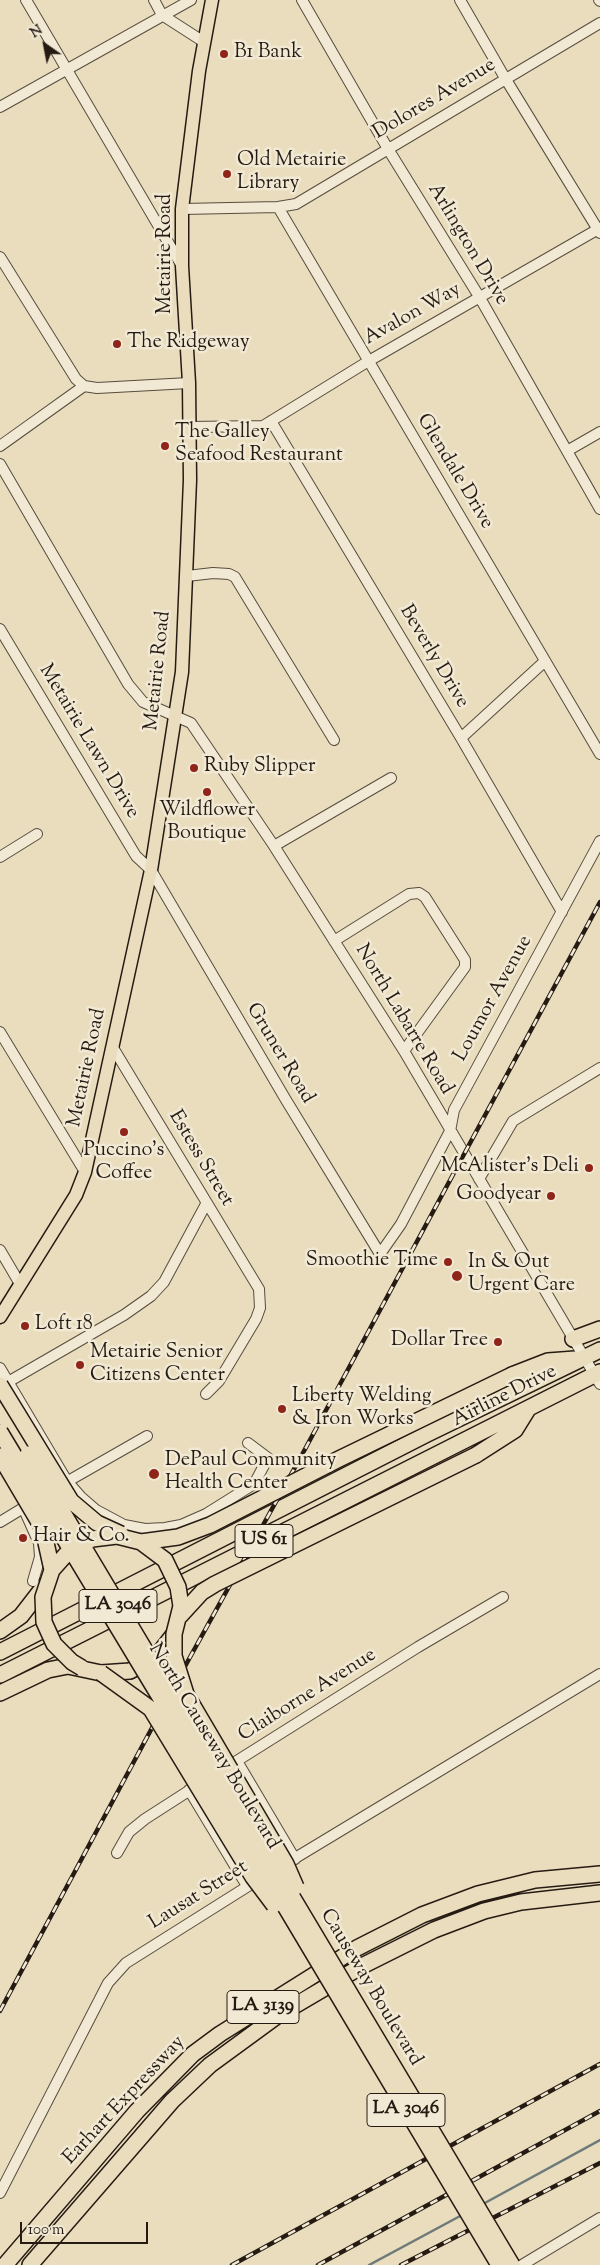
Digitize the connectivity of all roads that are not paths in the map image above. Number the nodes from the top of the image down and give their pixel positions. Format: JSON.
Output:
{"nodes":[{"id":1,"x":26,"y":0,"type":"edge"},
{"id":2,"x":154,"y":0,"type":"edge"},
{"id":3,"x":191,"y":0,"type":"edge"},
{"id":4,"x":212,"y":0,"type":"edge"},
{"id":5,"x":302,"y":0,"type":"edge"},
{"id":6,"x":460,"y":0,"type":"edge"},
{"id":7,"x":162,"y":15,"type":"junction"},
{"id":8,"x":600,"y":23,"type":"edge"},
{"id":9,"x":204,"y":42,"type":"junction"},
{"id":10,"x":66,"y":69,"type":"junction"},
{"id":11,"x":505,"y":78,"type":"junction"},
{"id":12,"x":0,"y":107,"type":"edge"},
{"id":13,"x":388,"y":149,"type":"junction"},
{"id":14,"x":283,"y":207,"type":"junction"},
{"id":15,"x":182,"y":210,"type":"junction"},
{"id":16,"x":599,"y":230,"type":"edge"},
{"id":17,"x":0,"y":257,"type":"edge"},
{"id":18,"x":182,"y":266,"type":"junction"},
{"id":19,"x":480,"y":298,"type":"junction"},
{"id":20,"x":367,"y":362,"type":"junction"},
{"id":21,"x":189,"y":383,"type":"junction"},
{"id":22,"x":84,"y":386,"type":"junction"},
{"id":23,"x":271,"y":421,"type":"junction"},
{"id":24,"x":189,"y":427,"type":"junction"},
{"id":25,"x":600,"y":432,"type":"edge"},
{"id":26,"x":0,"y":446,"type":"edge"},
{"id":27,"x":567,"y":451,"type":"junction"},
{"id":28,"x":0,"y":464,"type":"edge"},
{"id":29,"x":600,"y":509,"type":"edge"},
{"id":30,"x":187,"y":576,"type":"junction"},
{"id":31,"x":0,"y":629,"type":"edge"},
{"id":32,"x":544,"y":662,"type":"junction"},
{"id":33,"x":174,"y":714,"type":"junction"},
{"id":34,"x":461,"y":738,"type":"junction"},
{"id":35,"x":334,"y":740,"type":"dead end"},
{"id":36,"x":600,"y":754,"type":"edge"},
{"id":37,"x":391,"y":778,"type":"dead end"},
{"id":38,"x":36,"y":834,"type":"dead end"},
{"id":39,"x":600,"y":841,"type":"edge"},
{"id":40,"x":274,"y":846,"type":"junction"},
{"id":41,"x":0,"y":857,"type":"edge"},
{"id":42,"x":151,"y":870,"type":"junction"},
{"id":43,"x":562,"y":912,"type":"junction"},
{"id":44,"x":334,"y":941,"type":"junction"},
{"id":45,"x":0,"y":1032,"type":"edge"},
{"id":46,"x":112,"y":1046,"type":"junction"},
{"id":47,"x":404,"y":1051,"type":"junction"},
{"id":48,"x":600,"y":1068,"type":"edge"},
{"id":49,"x":450,"y":1131,"type":"junction"},
{"id":50,"x":85,"y":1172,"type":"junction"},
{"id":51,"x":479,"y":1179,"type":"junction"},
{"id":52,"x":206,"y":1204,"type":"junction"},
{"id":53,"x":0,"y":1250,"type":"edge"},
{"id":54,"x":380,"y":1254,"type":"joint"},
{"id":55,"x":20,"y":1284,"type":"junction"},
{"id":56,"x":0,"y":1317,"type":"edge"},
{"id":57,"x":600,"y":1329,"type":"edge"},
{"id":58,"x":573,"y":1339,"type":"junction"},
{"id":59,"x":600,"y":1350,"type":"edge"},
{"id":60,"x":584,"y":1358,"type":"junction"},
{"id":61,"x":0,"y":1368,"type":"edge"},
{"id":62,"x":598,"y":1377,"type":"edge"},
{"id":63,"x":4,"y":1384,"type":"edge"},
{"id":64,"x":206,"y":1394,"type":"dead end"},
{"id":65,"x":528,"y":1409,"type":"junction"},
{"id":66,"x":0,"y":1410,"type":"edge"},
{"id":67,"x":0,"y":1432,"type":"edge"},
{"id":68,"x":146,"y":1436,"type":"dead end"},
{"id":69,"x":248,"y":1443,"type":"dead end"},
{"id":70,"x":0,"y":1456,"type":"edge"},
{"id":71,"x":0,"y":1470,"type":"edge"},
{"id":72,"x":67,"y":1481,"type":"junction"},
{"id":73,"x":23,"y":1509,"type":"junction"},
{"id":74,"x":0,"y":1522,"type":"edge"},
{"id":75,"x":135,"y":1540,"type":"junction"},
{"id":76,"x":52,"y":1570,"type":"junction"},
{"id":77,"x":39,"y":1583,"type":"junction"},
{"id":78,"x":503,"y":1597,"type":"dead end"},
{"id":79,"x":180,"y":1616,"type":"junction"},
{"id":80,"x":0,"y":1631,"type":"edge"},
{"id":81,"x":174,"y":1634,"type":"junction"},
{"id":82,"x":0,"y":1652,"type":"edge"},
{"id":83,"x":82,"y":1668,"type":"junction"},
{"id":84,"x":101,"y":1673,"type":"junction"},
{"id":85,"x":600,"y":1674,"type":"edge"},
{"id":86,"x":0,"y":1675,"type":"edge"},
{"id":87,"x":0,"y":1693,"type":"edge"},
{"id":88,"x":210,"y":1756,"type":"joint"},
{"id":89,"x":237,"y":1761,"type":"junction"},
{"id":90,"x":189,"y":1790,"type":"junction"},
{"id":91,"x":117,"y":1853,"type":"dead end"},
{"id":92,"x":294,"y":1859,"type":"junction"},
{"id":93,"x":600,"y":1874,"type":"edge"},
{"id":94,"x":247,"y":1886,"type":"junction"},
{"id":95,"x":600,"y":1893,"type":"edge"},
{"id":96,"x":320,"y":1956,"type":"junction"},
{"id":97,"x":2,"y":2190,"type":"edge"},
{"id":98,"x":600,"y":2218,"type":"edge"},
{"id":99,"x":536,"y":2262,"type":"edge"},
{"id":100,"x":4,"y":2265,"type":"edge"},
{"id":101,"x":30,"y":2265,"type":"edge"},
{"id":102,"x":499,"y":2265,"type":"edge"},
{"id":103,"x":512,"y":2265,"type":"edge"},
{"id":104,"x":522,"y":2265,"type":"edge"}],
"edges":[{"from":1,"to":10,"type":"street"},
{"from":2,"to":7,"type":"street"},
{"from":3,"to":7,"type":"street"},
{"from":4,"to":9,"type":"main road","name":"Metairie Road"},
{"from":5,"to":13,"type":"street","name":"Arlington Drive"},
{"from":6,"to":11,"type":"street"},
{"from":7,"to":9,"type":"street"},
{"from":7,"to":10,"type":"street"},
{"from":8,"to":11,"type":"street","name":"Dolores Avenue"},
{"from":9,"to":15,"type":"main road","name":"Metairie Road"},
{"from":10,"to":12,"type":"street"},
{"from":10,"to":18,"type":"street"},
{"from":11,"to":13,"type":"street","name":"Dolores Avenue"},
{"from":11,"to":16,"type":"street"},
{"from":13,"to":14,"type":"street","name":"Dolores Avenue"},
{"from":13,"to":19,"type":"street","name":"Arlington Drive"},
{"from":14,"to":15,"type":"street"},
{"from":14,"to":20,"type":"street","name":"Glendale Drive"},
{"from":15,"to":18,"type":"main road","name":"Metairie Road"},
{"from":16,"to":19,"type":"street","name":"Avalon Way"},
{"from":17,"to":22,"type":"street"},
{"from":18,"to":21,"type":"main road","name":"Metairie Road"},
{"from":19,"to":20,"type":"street","name":"Avalon Way"},
{"from":19,"to":27,"type":"street","name":"Arlington Drive"},
{"from":20,"to":23,"type":"street","name":"Avalon Way"},
{"from":20,"to":32,"type":"street","name":"Glendale Drive"},
{"from":21,"to":22,"type":"street"},
{"from":21,"to":24,"type":"main road","name":"Metairie Road"},
{"from":22,"to":26,"type":"street"},
{"from":23,"to":24,"type":"street","name":"Avalon Way"},
{"from":23,"to":34,"type":"street","name":"Beverly Drive"},
{"from":24,"to":30,"type":"main road","name":"Metairie Road"},
{"from":25,"to":27,"type":"street"},
{"from":27,"to":29,"type":"street","name":"Arlington Drive"},
{"from":28,"to":33,"type":"street","name":"North Labarre Road"},
{"from":30,"to":33,"type":"main road","name":"Metairie Road"},
{"from":30,"to":35,"type":"street"},
{"from":31,"to":42,"type":"street","name":"Metairie Lawn Drive"},
{"from":32,"to":34,"type":"street"},
{"from":32,"to":36,"type":"street","name":"Glendale Drive"},
{"from":33,"to":40,"type":"street","name":"North Labarre Road"},
{"from":33,"to":42,"type":"main road","name":"Metairie Road"},
{"from":34,"to":43,"type":"street","name":"Beverly Drive"},
{"from":37,"to":40,"type":"street"},
{"from":38,"to":41,"type":"street"},
{"from":39,"to":43,"type":"street","name":"Loumor Avenue"},
{"from":40,"to":44,"type":"street","name":"North Labarre Road"},
{"from":42,"to":46,"type":"main road","name":"Metairie Road"},
{"from":42,"to":54,"type":"street","name":"Gruner Road"},
{"from":43,"to":49,"type":"street","name":"Loumor Avenue"},
{"from":44,"to":47,"type":"street","name":"North Labarre Road"},
{"from":44,"to":47,"type":"street"},
{"from":45,"to":50,"type":"street"},
{"from":46,"to":50,"type":"main road","name":"Metairie Road"},
{"from":46,"to":52,"type":"street","name":"Estess Street"},
{"from":47,"to":49,"type":"street","name":"North Labarre Road"},
{"from":48,"to":51,"type":"street"},
{"from":49,"to":51,"type":"street","name":"North Labarre Road"},
{"from":49,"to":54,"type":"street","name":"Loumor Avenue"},
{"from":50,"to":55,"type":"main road","name":"Metairie Road"},
{"from":51,"to":58,"type":"street","name":"North Labarre Road"},
{"from":52,"to":63,"type":"street"},
{"from":52,"to":64,"type":"street","name":"Estess Street"},
{"from":53,"to":55,"type":"street"},
{"from":55,"to":56,"type":"main road","name":"Metairie Road"},
{"from":57,"to":58,"type":"highway"},
{"from":58,"to":60,"type":"street","name":"North Labarre Road"},
{"from":59,"to":60,"type":"highway","name":"Airline Drive","number":"US 61"},
{"from":60,"to":62,"type":"street","name":"North Labarre Road"},
{"from":60,"to":75,"type":"highway","bridge":true},
{"from":60,"to":82,"type":"highway","name":"Airline Drive","number":"US 61"},
{"from":61,"to":63,"type":"street"},
{"from":62,"to":65,"type":"highway","name":"Airline Drive","number":"US 61"},
{"from":63,"to":72,"type":"street"},
{"from":63,"to":75,"type":"highway","bridge":true},
{"from":65,"to":79,"type":"highway","bridge":true},
{"from":65,"to":86,"type":"highway","name":"Airline Drive","number":"US 61"},
{"from":66,"to":88,"type":"highway","name":"North Causeway Boulevard","number":"LA 3046","bridge":true},
{"from":67,"to":96,"type":"highway","name":"North Causeway Boulevard","bridge":true},
{"from":68,"to":72,"type":"street"},
{"from":69,"to":72,"type":"street"},
{"from":70,"to":76,"type":"highway","bridge":true},
{"from":71,"to":73,"type":"street"},
{"from":72,"to":73,"type":"street"},
{"from":73,"to":74,"type":"street"},
{"from":73,"to":77,"type":"street"},
{"from":75,"to":76,"type":"highway","bridge":true},
{"from":75,"to":79,"type":"highway","bridge":true},
{"from":76,"to":77,"type":"highway","bridge":true},
{"from":77,"to":80,"type":"highway"},
{"from":77,"to":83,"type":"highway","bridge":true},
{"from":78,"to":89,"type":"street","name":"Claiborne Avenue"},
{"from":79,"to":81,"type":"highway","bridge":true},
{"from":81,"to":84,"type":"highway","bridge":true},
{"from":81,"to":96,"type":"highway","bridge":true},
{"from":83,"to":84,"type":"highway"},
{"from":83,"to":87,"type":"highway"},
{"from":84,"to":96,"type":"highway","bridge":true},
{"from":85,"to":92,"type":"street","name":"Lausat Street"},
{"from":88,"to":96,"type":"highway","name":"Causeway Boulevard","number":"LA 3046","bridge":true},
{"from":89,"to":90,"type":"street","name":"Claiborne Avenue"},
{"from":89,"to":92,"type":"street"},
{"from":90,"to":91,"type":"street","name":"Claiborne Avenue"},
{"from":90,"to":94,"type":"street"},
{"from":92,"to":94,"type":"street","name":"Lausat Street"},
{"from":93,"to":100,"type":"highway","name":"Earhart Expressway","number":"LA 3139"},
{"from":94,"to":97,"type":"street","name":"Lausat Street"},
{"from":95,"to":101,"type":"highway","name":"Earhart Expressway","number":"LA 3139"},
{"from":96,"to":102,"type":"highway","name":"Causeway Boulevard","number":"LA 3046","bridge":true},
{"from":96,"to":103,"type":"highway","name":"Causeway Boulevard","number":"LA 3046","bridge":true},
{"from":98,"to":99,"type":"street"},
{"from":99,"to":104,"type":"street"}]}
